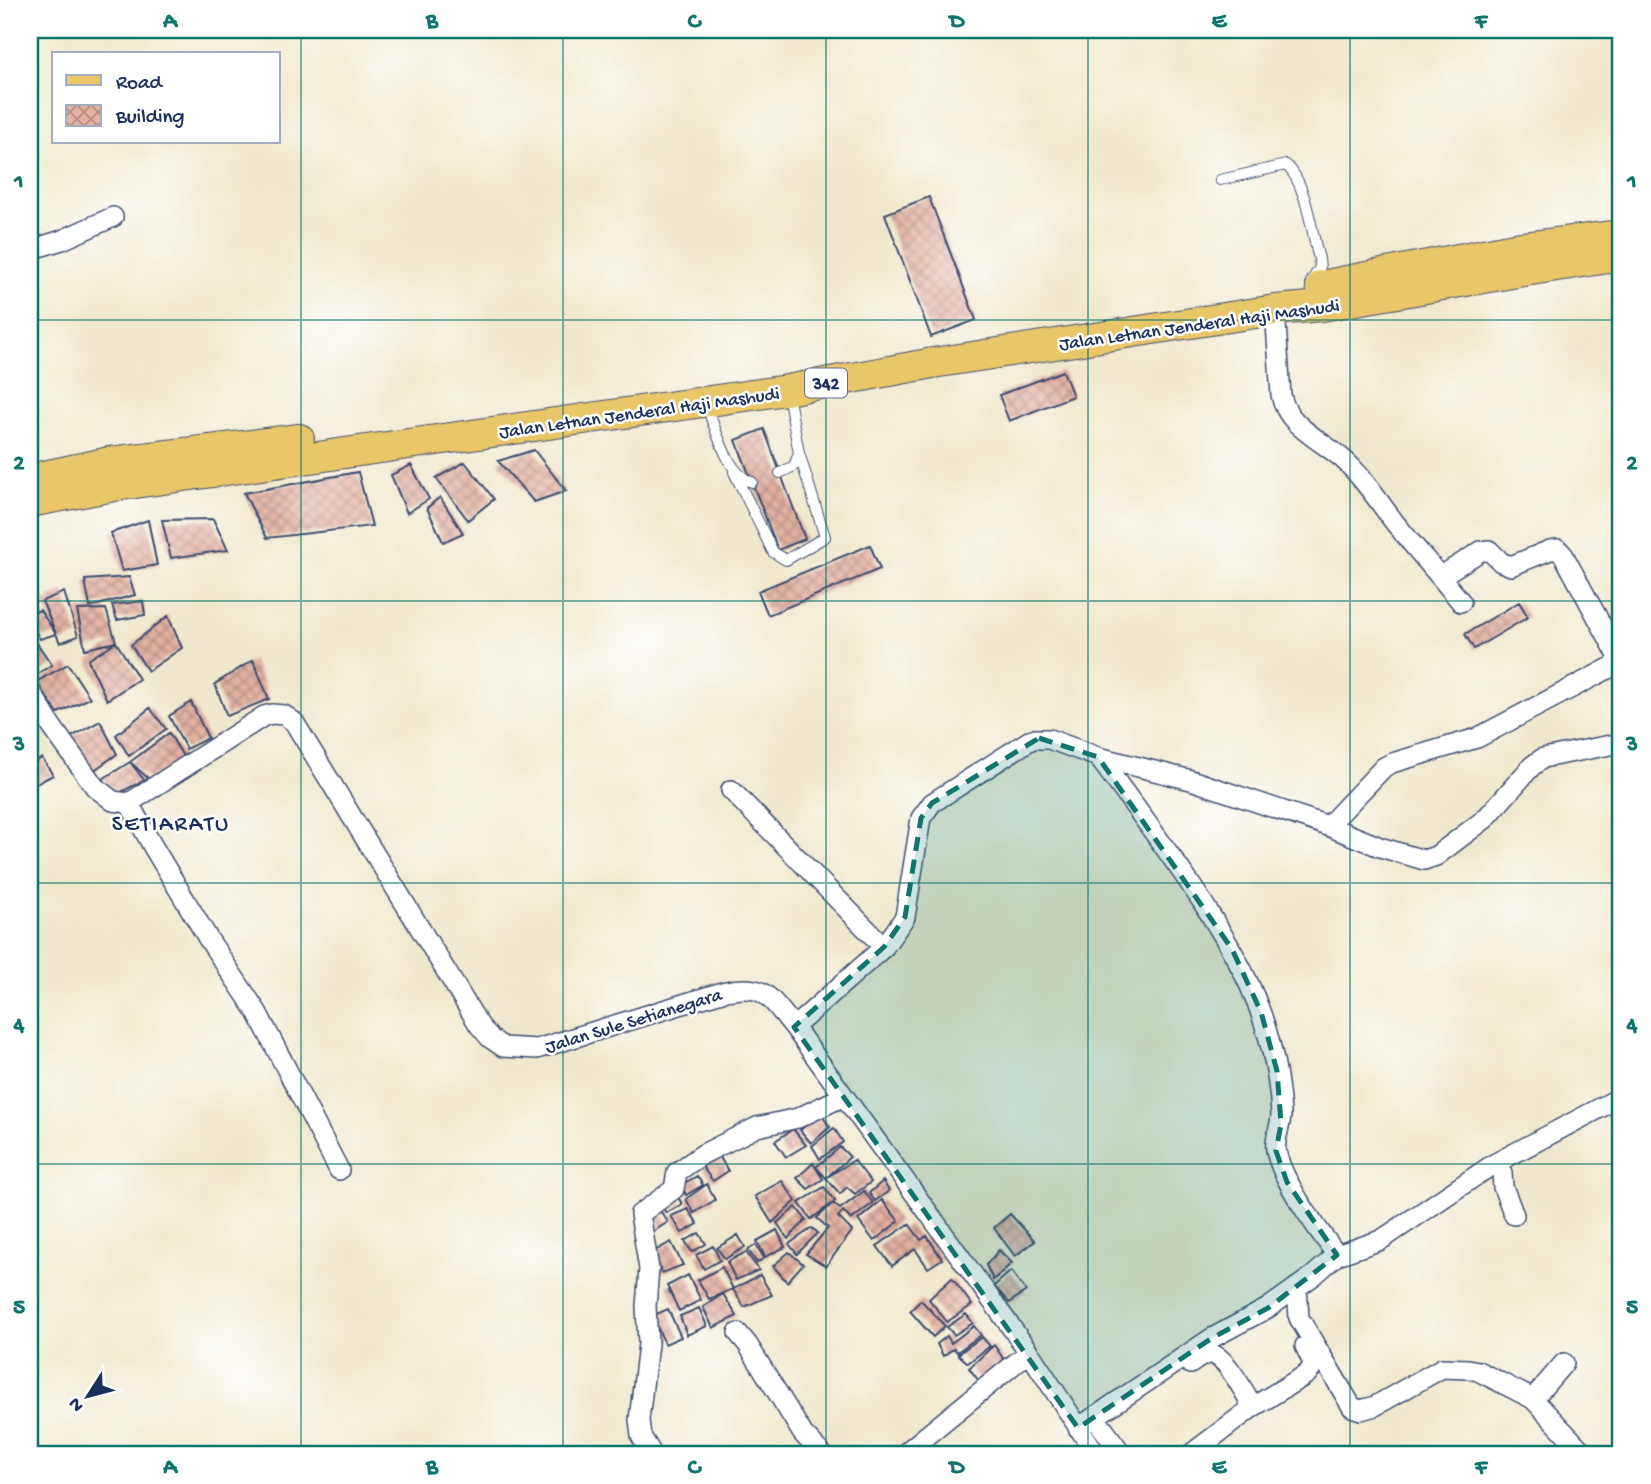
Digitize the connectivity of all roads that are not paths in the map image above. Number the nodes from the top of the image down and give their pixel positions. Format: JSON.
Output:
{"nodes":[{"id":1,"x":1220,"y":180,"type":"dead end"},
{"id":2,"x":113,"y":217,"type":"dead end"},
{"id":3,"x":1621,"y":235,"type":"edge"},
{"id":4,"x":30,"y":250,"type":"edge"},
{"id":5,"x":1621,"y":256,"type":"edge"},
{"id":6,"x":1316,"y":294,"type":"junction"},
{"id":7,"x":1275,"y":310,"type":"junction"},
{"id":8,"x":787,"y":390,"type":"junction"},
{"id":9,"x":704,"y":402,"type":"junction"},
{"id":10,"x":799,"y":453,"type":"junction"},
{"id":11,"x":734,"y":472,"type":"junction"},
{"id":12,"x":780,"y":473,"type":"dead end"},
{"id":13,"x":112,"y":474,"type":"junction"},
{"id":14,"x":30,"y":478,"type":"edge"},
{"id":15,"x":752,"y":482,"type":"dead end"},
{"id":16,"x":30,"y":502,"type":"edge"},
{"id":17,"x":1441,"y":576,"type":"junction"},
{"id":18,"x":1461,"y":602,"type":"dead end"},
{"id":19,"x":1621,"y":662,"type":"edge"},
{"id":20,"x":30,"y":690,"type":"edge"},
{"id":21,"x":1621,"y":743,"type":"edge"},
{"id":22,"x":1098,"y":757,"type":"junction"},
{"id":23,"x":731,"y":790,"type":"dead end"},
{"id":24,"x":129,"y":803,"type":"junction"},
{"id":25,"x":1328,"y":826,"type":"junction"},
{"id":26,"x":884,"y":947,"type":"junction"},
{"id":27,"x":794,"y":1027,"type":"junction"},
{"id":28,"x":844,"y":1096,"type":"junction"},
{"id":29,"x":1621,"y":1097,"type":"edge"},
{"id":30,"x":1496,"y":1163,"type":"junction"},
{"id":31,"x":339,"y":1170,"type":"dead end"},
{"id":32,"x":1514,"y":1215,"type":"dead end"},
{"id":33,"x":1337,"y":1255,"type":"junction"},
{"id":34,"x":1297,"y":1287,"type":"junction"},
{"id":35,"x":1287,"y":1319,"type":"dead end"},
{"id":36,"x":738,"y":1333,"type":"dead end"},
{"id":37,"x":1029,"y":1352,"type":"junction"},
{"id":38,"x":1564,"y":1363,"type":"dead end"},
{"id":39,"x":1140,"y":1398,"type":"dead end"},
{"id":40,"x":1533,"y":1399,"type":"junction"},
{"id":41,"x":1253,"y":1407,"type":"junction"},
{"id":42,"x":1087,"y":1424,"type":"junction"},
{"id":43,"x":652,"y":1454,"type":"edge"},
{"id":44,"x":822,"y":1454,"type":"edge"},
{"id":45,"x":904,"y":1454,"type":"edge"},
{"id":46,"x":1096,"y":1454,"type":"edge"},
{"id":47,"x":1122,"y":1454,"type":"edge"},
{"id":48,"x":1191,"y":1454,"type":"edge"},
{"id":49,"x":1585,"y":1454,"type":"edge"}],
"edges":[{"from":1,"to":6,"type":"lane"},
{"from":2,"to":4,"type":"street"},
{"from":3,"to":6,"type":"main road","name":"Jalan Letnan Jenderal Haji Mashudi","number":"342"},
{"from":5,"to":6,"type":"main road","name":"Jalan Letnan Jenderal Haji Mashudi","number":"342"},
{"from":6,"to":7,"type":"main road","name":"Jalan Letnan Jenderal Haji Mashudi","number":"342"},
{"from":6,"to":13,"type":"main road","name":"Jalan Letnan Jenderal Haji Mashudi","number":"342"},
{"from":7,"to":8,"type":"main road","name":"Jalan Letnan Jenderal Haji Mashudi","number":"342"},
{"from":7,"to":17,"type":"street"},
{"from":8,"to":9,"type":"main road","name":"Jalan Letnan Jenderal Haji Mashudi","number":"342"},
{"from":8,"to":10,"type":"lane"},
{"from":9,"to":11,"type":"lane"},
{"from":9,"to":13,"type":"main road","name":"Jalan Letnan Jenderal Haji Mashudi","number":"342"},
{"from":10,"to":11,"type":"lane"},
{"from":10,"to":12,"type":"lane"},
{"from":11,"to":15,"type":"lane"},
{"from":13,"to":14,"type":"main road","name":"Jalan Letnan Jenderal Haji Mashudi","number":"342"},
{"from":13,"to":16,"type":"main road","name":"Jalan Letnan Jenderal Haji Mashudi","number":"342"},
{"from":17,"to":18,"type":"street"},
{"from":17,"to":19,"type":"street"},
{"from":19,"to":25,"type":"street"},
{"from":20,"to":24,"type":"street"},
{"from":21,"to":25,"type":"street"},
{"from":22,"to":25,"type":"street"},
{"from":22,"to":26,"type":"street"},
{"from":22,"to":33,"type":"street"},
{"from":23,"to":26,"type":"street"},
{"from":24,"to":27,"type":"street","name":"Jalan Sule Setianegara"},
{"from":24,"to":31,"type":"street"},
{"from":26,"to":27,"type":"street"},
{"from":27,"to":28,"type":"street","name":"Jalan Sule Setianegara"},
{"from":28,"to":37,"type":"street","name":"Jalan Sule Setianegara"},
{"from":28,"to":43,"type":"street"},
{"from":29,"to":30,"type":"street"},
{"from":30,"to":32,"type":"street"},
{"from":30,"to":33,"type":"street"},
{"from":33,"to":34,"type":"street"},
{"from":34,"to":40,"type":"street"},
{"from":34,"to":42,"type":"street"},
{"from":35,"to":41,"type":"street"},
{"from":36,"to":44,"type":"street"},
{"from":37,"to":42,"type":"street","name":"Jalan Sule Setianegara"},
{"from":37,"to":45,"type":"street"},
{"from":38,"to":40,"type":"street"},
{"from":39,"to":41,"type":"street"},
{"from":40,"to":49,"type":"street"},
{"from":41,"to":48,"type":"street"},
{"from":42,"to":46,"type":"street","name":"Jalan Sule Setianegara"},
{"from":42,"to":47,"type":"street"}]}
